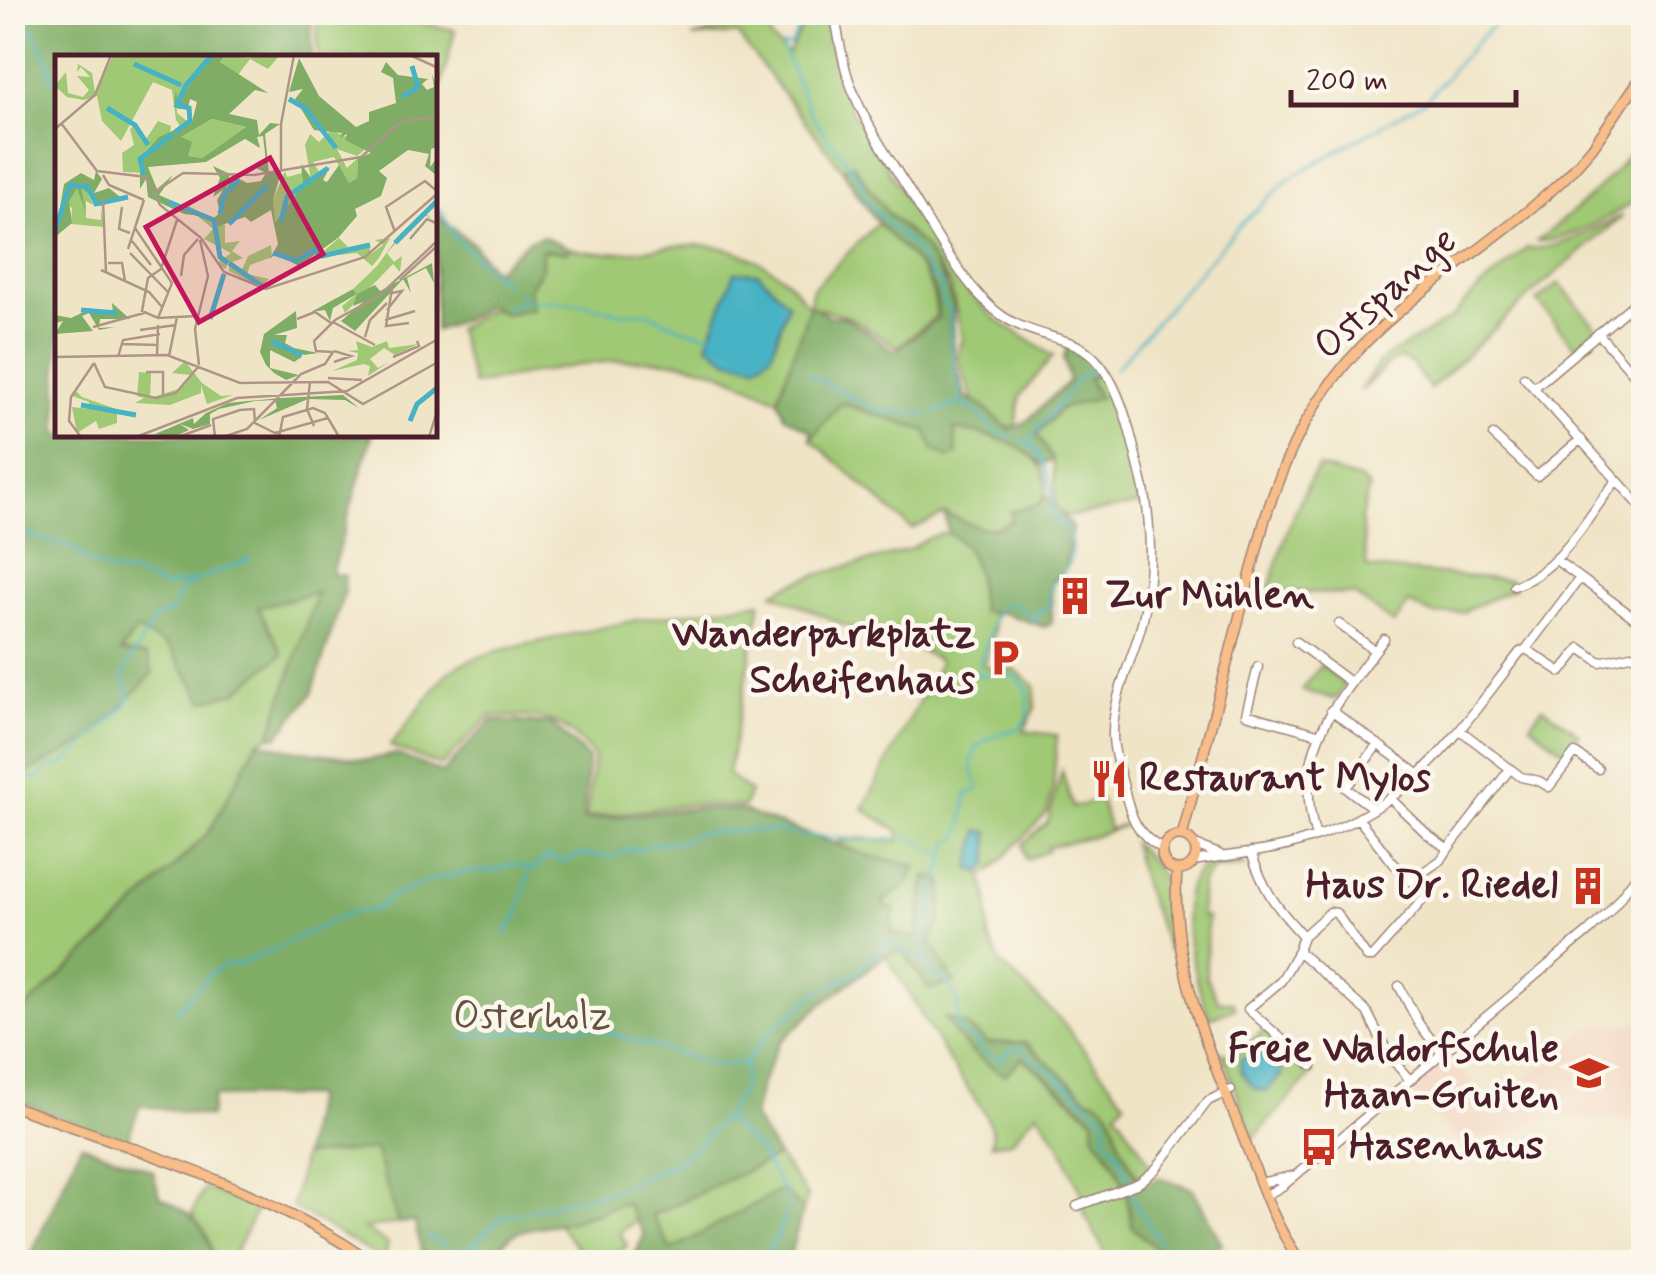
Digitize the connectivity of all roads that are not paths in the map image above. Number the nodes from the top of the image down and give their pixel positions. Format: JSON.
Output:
{"nodes":[{"id":1,"x":834,"y":12,"type":"edge"},
{"id":2,"x":1643,"y":75,"type":"edge"},
{"id":3,"x":1644,"y":295,"type":"edge"},
{"id":4,"x":1598,"y":333,"type":"junction"},
{"id":5,"x":1524,"y":376,"type":"dead end"},
{"id":6,"x":1536,"y":386,"type":"junction"},
{"id":7,"x":1644,"y":386,"type":"edge"},
{"id":8,"x":1494,"y":434,"type":"dead end"},
{"id":9,"x":1581,"y":439,"type":"junction"},
{"id":10,"x":1616,"y":480,"type":"junction"},
{"id":11,"x":1644,"y":510,"type":"edge"},
{"id":12,"x":1556,"y":560,"type":"junction"},
{"id":13,"x":1580,"y":578,"type":"junction"},
{"id":14,"x":1514,"y":586,"type":"dead end"},
{"id":15,"x":1338,"y":624,"type":"dead end"},
{"id":16,"x":1644,"y":625,"type":"edge"},
{"id":17,"x":1384,"y":639,"type":"dead end"},
{"id":18,"x":1644,"y":640,"type":"edge"},
{"id":19,"x":1296,"y":642,"type":"dead end"},
{"id":20,"x":1526,"y":649,"type":"junction"},
{"id":21,"x":1375,"y":651,"type":"junction"},
{"id":22,"x":1638,"y":653,"type":"edge"},
{"id":23,"x":1258,"y":667,"type":"dead end"},
{"id":24,"x":1351,"y":682,"type":"junction"},
{"id":25,"x":1332,"y":710,"type":"junction"},
{"id":26,"x":1460,"y":730,"type":"junction"},
{"id":27,"x":1318,"y":734,"type":"junction"},
{"id":28,"x":1378,"y":744,"type":"junction"},
{"id":29,"x":1510,"y":768,"type":"junction"},
{"id":30,"x":1598,"y":769,"type":"dead end"},
{"id":31,"x":1421,"y":776,"type":"junction"},
{"id":32,"x":1390,"y":798,"type":"junction"},
{"id":33,"x":1374,"y":809,"type":"junction"},
{"id":34,"x":1358,"y":818,"type":"junction"},
{"id":35,"x":1182,"y":836,"type":"junction"},
{"id":36,"x":1316,"y":836,"type":"junction"},
{"id":37,"x":1194,"y":846,"type":"junction"},
{"id":38,"x":1163,"y":849,"type":"junction"},
{"id":39,"x":1448,"y":850,"type":"junction"},
{"id":40,"x":1251,"y":852,"type":"junction"},
{"id":41,"x":1223,"y":854,"type":"junction"},
{"id":42,"x":1194,"y":861,"type":"junction"},
{"id":43,"x":1644,"y":866,"type":"edge"},
{"id":44,"x":1177,"y":870,"type":"junction"},
{"id":45,"x":1410,"y":881,"type":"junction"},
{"id":46,"x":1303,"y":936,"type":"junction"},
{"id":47,"x":1298,"y":951,"type":"junction"},
{"id":48,"x":1399,"y":986,"type":"dead end"},
{"id":49,"x":1441,"y":1052,"type":"junction"},
{"id":50,"x":1312,"y":1066,"type":"dead end"},
{"id":51,"x":1409,"y":1080,"type":"junction"},
{"id":52,"x":1228,"y":1092,"type":"junction"},
{"id":53,"x":12,"y":1106,"type":"edge"},
{"id":54,"x":1292,"y":1176,"type":"junction"},
{"id":55,"x":1260,"y":1183,"type":"junction"},
{"id":56,"x":1265,"y":1196,"type":"junction"},
{"id":57,"x":1077,"y":1206,"type":"dead end"},
{"id":58,"x":372,"y":1262,"type":"edge"},
{"id":59,"x":1301,"y":1262,"type":"edge"}],
"edges":[{"from":1,"to":38,"type":"street"},
{"from":2,"to":35,"type":"main road","name":"Ostspange"},
{"from":3,"to":4,"type":"street"},
{"from":4,"to":6,"type":"street"},
{"from":4,"to":7,"type":"street"},
{"from":5,"to":6,"type":"street"},
{"from":6,"to":9,"type":"street"},
{"from":8,"to":9,"type":"street"},
{"from":9,"to":10,"type":"street"},
{"from":10,"to":11,"type":"street"},
{"from":10,"to":12,"type":"street"},
{"from":12,"to":13,"type":"street"},
{"from":12,"to":14,"type":"street"},
{"from":13,"to":16,"type":"street"},
{"from":13,"to":20,"type":"street"},
{"from":15,"to":21,"type":"street"},
{"from":17,"to":21,"type":"street"},
{"from":18,"to":22,"type":"street"},
{"from":19,"to":24,"type":"street"},
{"from":20,"to":22,"type":"street"},
{"from":20,"to":26,"type":"street"},
{"from":21,"to":24,"type":"street"},
{"from":23,"to":27,"type":"street"},
{"from":24,"to":25,"type":"street"},
{"from":25,"to":27,"type":"street"},
{"from":25,"to":28,"type":"street"},
{"from":26,"to":29,"type":"street"},
{"from":26,"to":31,"type":"street"},
{"from":27,"to":36,"type":"street"},
{"from":28,"to":31,"type":"street"},
{"from":28,"to":33,"type":"street"},
{"from":29,"to":30,"type":"street"},
{"from":29,"to":39,"type":"street"},
{"from":31,"to":32,"type":"street"},
{"from":32,"to":33,"type":"street"},
{"from":32,"to":39,"type":"street"},
{"from":33,"to":34,"type":"street"},
{"from":34,"to":36,"type":"street"},
{"from":34,"to":45,"type":"street"},
{"from":35,"to":37,"type":"main road"},
{"from":35,"to":38,"type":"main road"},
{"from":36,"to":40,"type":"street"},
{"from":37,"to":41,"type":"street"},
{"from":37,"to":42,"type":"main road"},
{"from":38,"to":44,"type":"main road"},
{"from":39,"to":45,"type":"street"},
{"from":40,"to":41,"type":"street"},
{"from":40,"to":46,"type":"street"},
{"from":41,"to":42,"type":"street"},
{"from":42,"to":44,"type":"main road"},
{"from":43,"to":49,"type":"street"},
{"from":44,"to":52,"type":"main road"},
{"from":45,"to":46,"type":"street"},
{"from":46,"to":47,"type":"street"},
{"from":47,"to":50,"type":"street"},
{"from":47,"to":51,"type":"street"},
{"from":48,"to":49,"type":"street"},
{"from":49,"to":51,"type":"street"},
{"from":51,"to":54,"type":"street"},
{"from":52,"to":55,"type":"main road"},
{"from":52,"to":57,"type":"street"},
{"from":53,"to":58,"type":"main road"},
{"from":54,"to":55,"type":"street"},
{"from":54,"to":56,"type":"street"},
{"from":55,"to":56,"type":"main road"},
{"from":56,"to":59,"type":"main road"}]}
